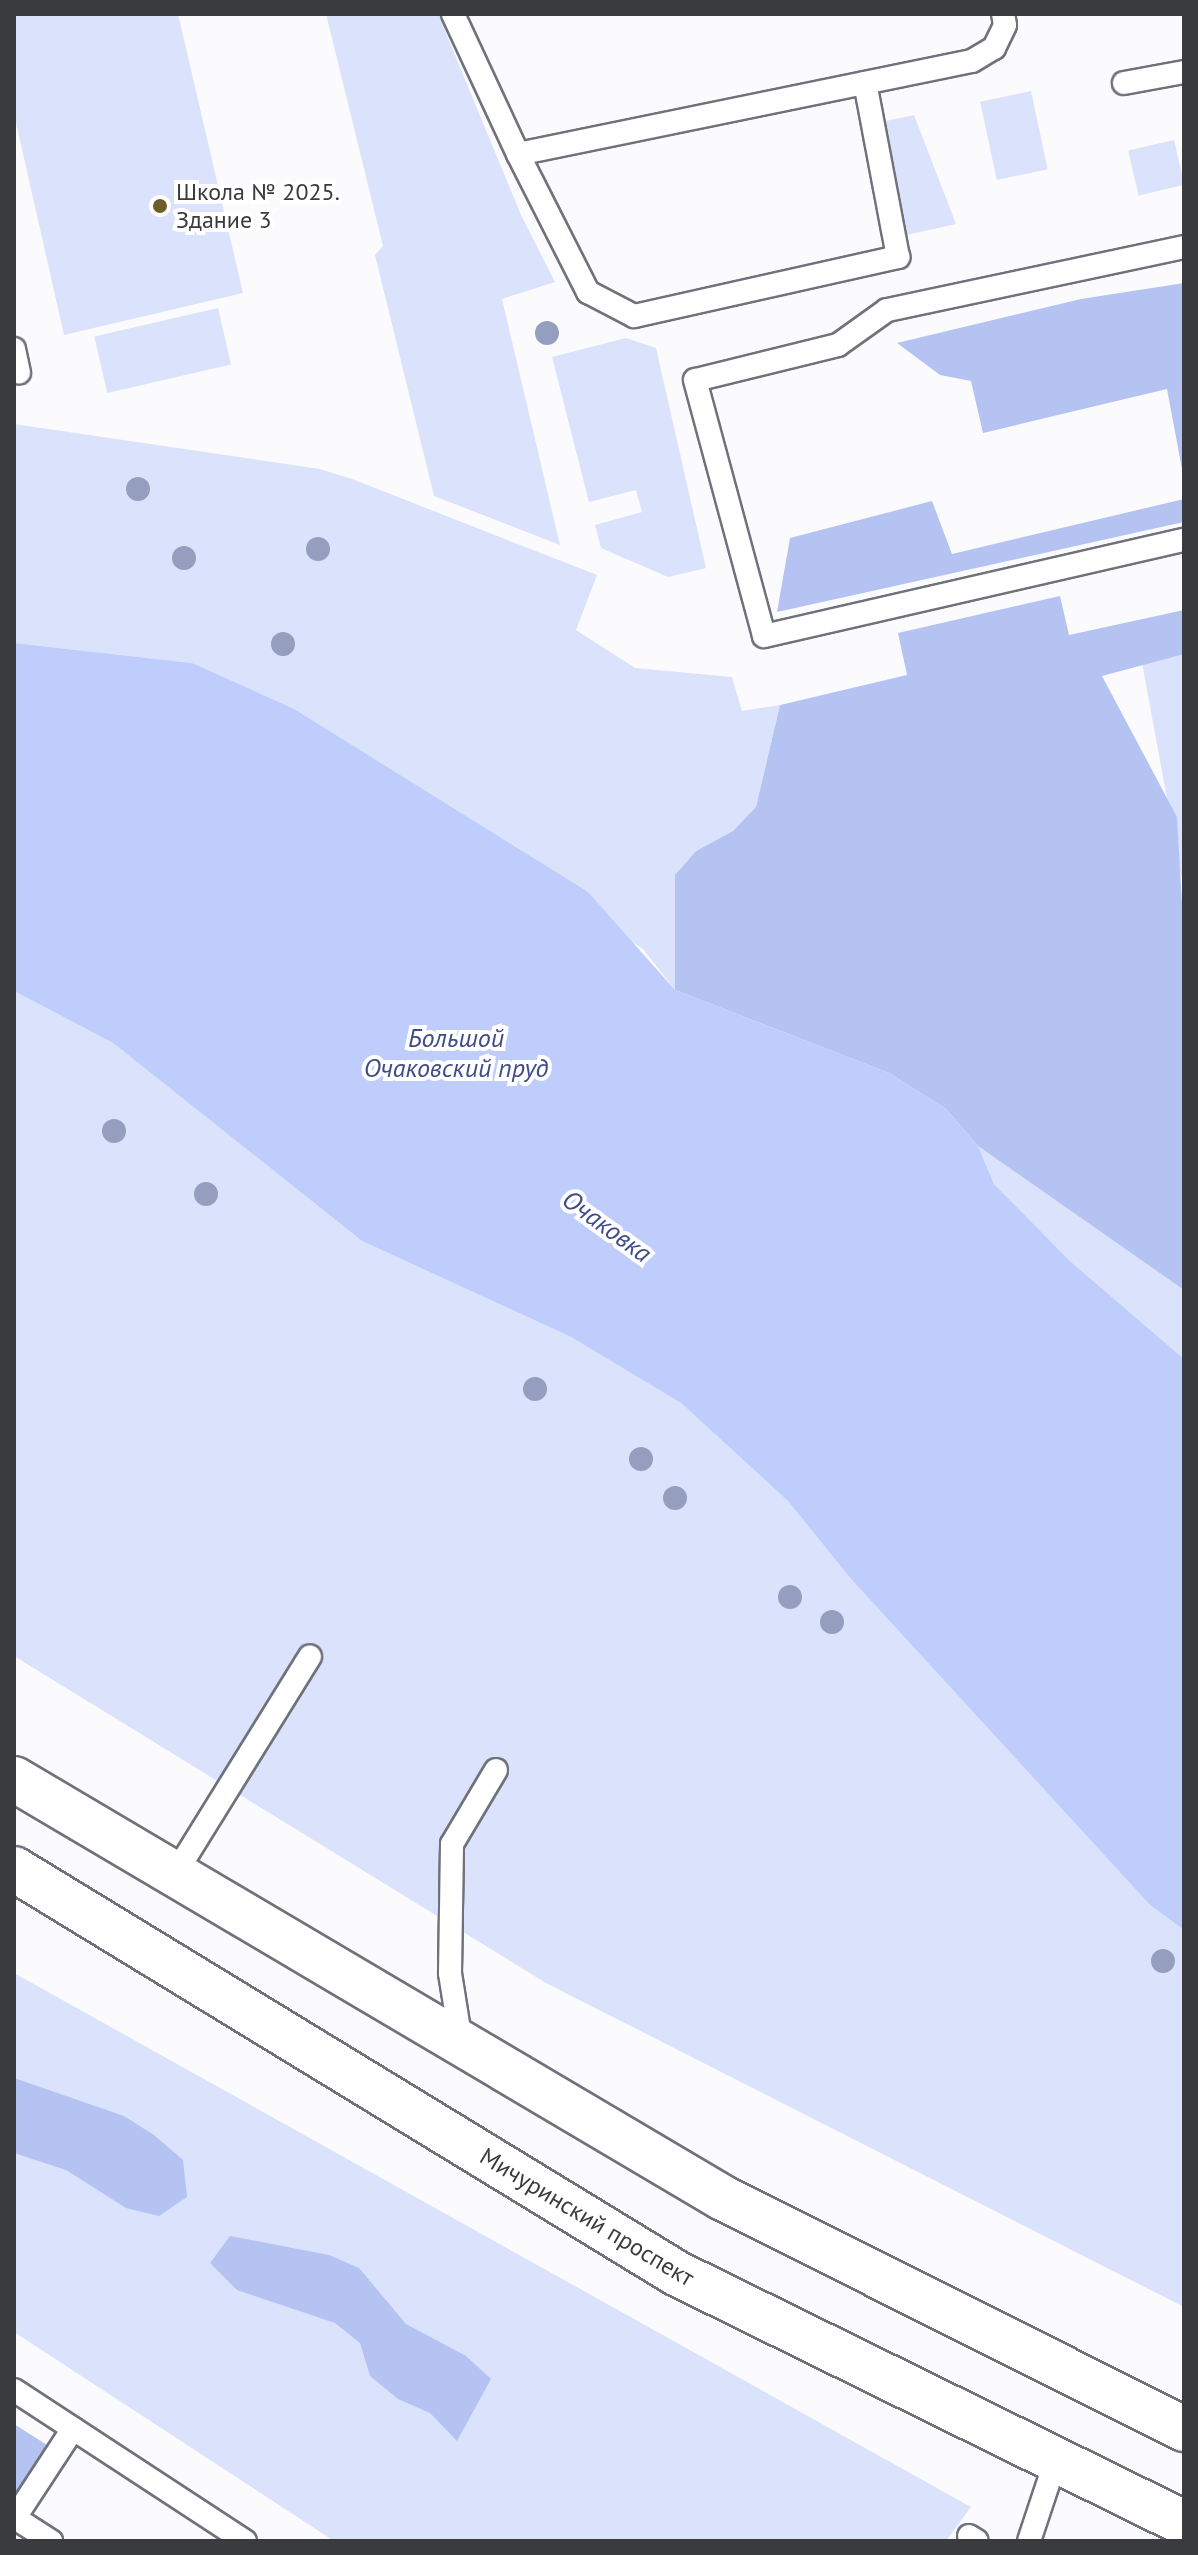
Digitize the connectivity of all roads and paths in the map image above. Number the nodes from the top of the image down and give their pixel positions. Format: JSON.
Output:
{"nodes":[{"id":1,"x":453,"y":14,"type":"edge"},
{"id":2,"x":1003,"y":14,"type":"edge"},
{"id":3,"x":1184,"y":72,"type":"edge"},
{"id":4,"x":865,"y":83,"type":"junction"},
{"id":5,"x":1124,"y":83,"type":"dead end"},
{"id":6,"x":518,"y":154,"type":"junction"},
{"id":7,"x":1184,"y":247,"type":"edge"},
{"id":8,"x":14,"y":349,"type":"edge"},
{"id":9,"x":19,"y":372,"type":"dead end"},
{"id":10,"x":1184,"y":540,"type":"edge"},
{"id":11,"x":310,"y":1656,"type":"dead end"},
{"id":12,"x":496,"y":1770,"type":"dead end"},
{"id":13,"x":14,"y":1779,"type":"edge"},
{"id":14,"x":14,"y":1869,"type":"edge"},
{"id":15,"x":175,"y":1874,"type":"junction"},
{"id":16,"x":461,"y":2043,"type":"junction"},
{"id":17,"x":14,"y":2390,"type":"edge"},
{"id":18,"x":73,"y":2429,"type":"junction"},
{"id":19,"x":1184,"y":2429,"type":"edge"},
{"id":20,"x":1056,"y":2460,"type":"junction"},
{"id":21,"x":14,"y":2519,"type":"edge"},
{"id":22,"x":1184,"y":2523,"type":"edge"},
{"id":23,"x":51,"y":2541,"type":"edge"},
{"id":24,"x":245,"y":2541,"type":"edge"},
{"id":25,"x":1029,"y":2541,"type":"edge"}],
"edges":[{"from":1,"to":6,"type":"lane"},
{"from":2,"to":4,"type":"lane"},
{"from":3,"to":5,"type":"lane"},
{"from":4,"to":6,"type":"lane"},
{"from":4,"to":6,"type":"lane"},
{"from":7,"to":10,"type":"lane"},
{"from":8,"to":9,"type":"lane"},
{"from":11,"to":15,"type":"lane"},
{"from":12,"to":16,"type":"lane"},
{"from":13,"to":15,"type":"main road"},
{"from":14,"to":20,"type":"main road","name":"Мичуринский проспект"},
{"from":15,"to":16,"type":"main road"},
{"from":16,"to":19,"type":"main road"},
{"from":17,"to":18,"type":"lane"},
{"from":18,"to":21,"type":"lane"},
{"from":18,"to":24,"type":"lane"},
{"from":20,"to":22,"type":"main road","name":"Мичуринский проспект"},
{"from":20,"to":25,"type":"lane"},
{"from":21,"to":23,"type":"lane"}]}
